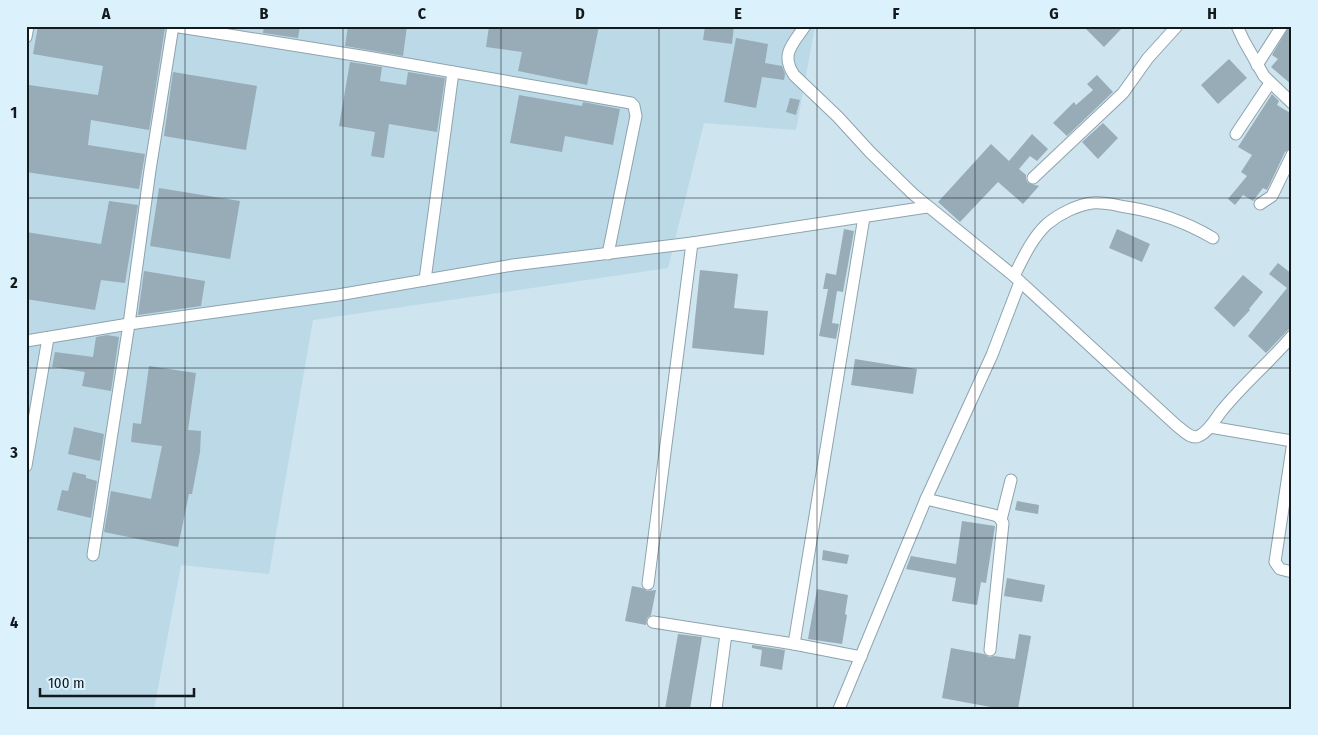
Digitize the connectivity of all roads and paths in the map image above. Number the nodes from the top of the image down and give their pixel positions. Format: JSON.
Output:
{"nodes":[{"id":1,"x":28,"y":26,"type":"edge"},
{"id":2,"x":805,"y":26,"type":"edge"},
{"id":3,"x":1177,"y":26,"type":"edge"},
{"id":4,"x":1237,"y":26,"type":"edge"},
{"id":5,"x":1282,"y":26,"type":"edge"},
{"id":6,"x":26,"y":37,"type":"edge"},
{"id":7,"x":1257,"y":65,"type":"junction"},
{"id":8,"x":453,"y":72,"type":"junction"},
{"id":9,"x":1270,"y":83,"type":"junction"},
{"id":10,"x":1292,"y":103,"type":"edge"},
{"id":11,"x":1236,"y":134,"type":"dead end"},
{"id":12,"x":1292,"y":156,"type":"edge"},
{"id":13,"x":1033,"y":178,"type":"dead end"},
{"id":14,"x":1260,"y":204,"type":"dead end"},
{"id":15,"x":927,"y":207,"type":"junction"},
{"id":16,"x":864,"y":218,"type":"junction"},
{"id":17,"x":1213,"y":238,"type":"dead end"},
{"id":18,"x":692,"y":243,"type":"junction"},
{"id":19,"x":608,"y":254,"type":"junction"},
{"id":20,"x":1017,"y":279,"type":"junction"},
{"id":21,"x":425,"y":280,"type":"junction"},
{"id":22,"x":129,"y":324,"type":"junction"},
{"id":23,"x":1292,"y":336,"type":"edge"},
{"id":24,"x":48,"y":338,"type":"junction"},
{"id":25,"x":26,"y":341,"type":"edge"},
{"id":26,"x":1210,"y":427,"type":"junction"},
{"id":27,"x":1292,"y":441,"type":"edge"},
{"id":28,"x":1292,"y":448,"type":"edge"},
{"id":29,"x":26,"y":466,"type":"edge"},
{"id":30,"x":1011,"y":480,"type":"dead end"},
{"id":31,"x":926,"y":499,"type":"junction"},
{"id":32,"x":1001,"y":520,"type":"junction"},
{"id":33,"x":93,"y":555,"type":"dead end"},
{"id":34,"x":1292,"y":572,"type":"edge"},
{"id":35,"x":648,"y":584,"type":"dead end"},
{"id":36,"x":653,"y":622,"type":"dead end"},
{"id":37,"x":726,"y":634,"type":"junction"},
{"id":38,"x":794,"y":644,"type":"junction"},
{"id":39,"x":990,"y":650,"type":"dead end"},
{"id":40,"x":861,"y":657,"type":"junction"},
{"id":41,"x":716,"y":709,"type":"edge"},
{"id":42,"x":839,"y":709,"type":"edge"}],
"edges":[{"from":1,"to":6,"type":"street"},
{"from":2,"to":15,"type":"street"},
{"from":3,"to":13,"type":"street"},
{"from":4,"to":7,"type":"street"},
{"from":5,"to":7,"type":"street"},
{"from":7,"to":9,"type":"street"},
{"from":8,"to":19,"type":"street"},
{"from":8,"to":21,"type":"street"},
{"from":8,"to":22,"type":"street"},
{"from":9,"to":10,"type":"street"},
{"from":9,"to":11,"type":"street"},
{"from":12,"to":14,"type":"street"},
{"from":15,"to":16,"type":"street"},
{"from":15,"to":20,"type":"street"},
{"from":16,"to":18,"type":"street"},
{"from":16,"to":38,"type":"street"},
{"from":17,"to":20,"type":"street"},
{"from":18,"to":19,"type":"street"},
{"from":18,"to":35,"type":"street"},
{"from":19,"to":21,"type":"street"},
{"from":20,"to":26,"type":"street"},
{"from":20,"to":31,"type":"street"},
{"from":21,"to":22,"type":"street"},
{"from":22,"to":24,"type":"street"},
{"from":22,"to":33,"type":"street"},
{"from":23,"to":26,"type":"street"},
{"from":24,"to":25,"type":"street"},
{"from":24,"to":29,"type":"street"},
{"from":26,"to":27,"type":"street"},
{"from":28,"to":34,"type":"street"},
{"from":30,"to":32,"type":"street"},
{"from":31,"to":32,"type":"street"},
{"from":31,"to":40,"type":"street"},
{"from":32,"to":39,"type":"street"},
{"from":36,"to":37,"type":"street"},
{"from":37,"to":38,"type":"street"},
{"from":37,"to":41,"type":"street"},
{"from":38,"to":40,"type":"street"},
{"from":40,"to":42,"type":"street"}]}
